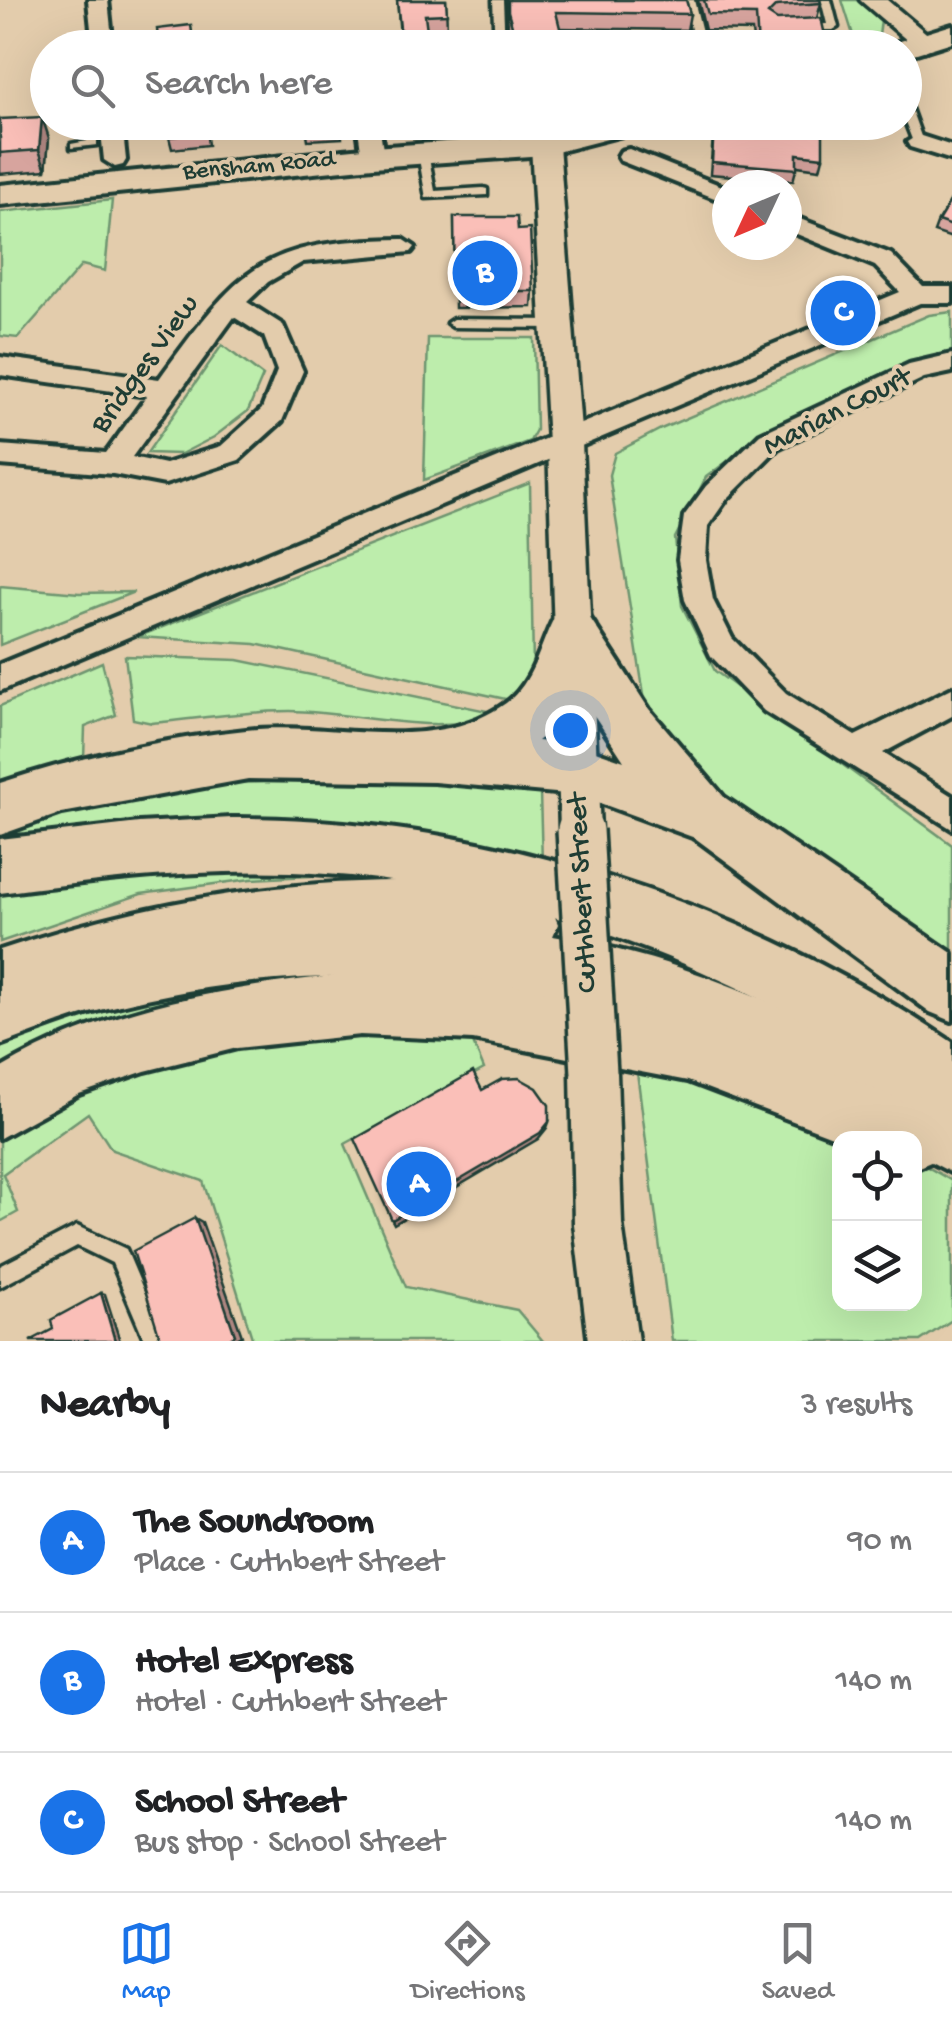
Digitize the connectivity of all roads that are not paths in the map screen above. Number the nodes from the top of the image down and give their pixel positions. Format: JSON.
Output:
{"nodes":[{"id":1,"x":98,"y":0,"type":"edge"},
{"id":2,"x":498,"y":0,"type":"edge"},
{"id":3,"x":688,"y":0,"type":"edge"},
{"id":4,"x":826,"y":0,"type":"edge"},
{"id":5,"x":872,"y":0,"type":"edge"},
{"id":6,"x":793,"y":28,"type":"edge"},
{"id":7,"x":101,"y":30,"type":"edge"},
{"id":8,"x":499,"y":30,"type":"edge"},
{"id":9,"x":697,"y":30,"type":"edge"},
{"id":10,"x":912,"y":30,"type":"edge"},
{"id":11,"x":93,"y":140,"type":"edge"},
{"id":12,"x":113,"y":140,"type":"edge"},
{"id":13,"x":371,"y":140,"type":"edge"},
{"id":14,"x":565,"y":140,"type":"edge"},
{"id":15,"x":918,"y":142,"type":"edge"},
{"id":16,"x":545,"y":145,"type":"junction"},
{"id":17,"x":75,"y":146,"type":"dead end"},
{"id":18,"x":423,"y":153,"type":"junction"},
{"id":19,"x":952,"y":154,"type":"edge"},
{"id":20,"x":629,"y":156,"type":"dead end"},
{"id":21,"x":373,"y":157,"type":"junction"},
{"id":22,"x":116,"y":160,"type":"dead end"},
{"id":23,"x":712,"y":190,"type":"edge"},
{"id":24,"x":483,"y":192,"type":"dead end"},
{"id":25,"x":0,"y":195,"type":"edge"},
{"id":26,"x":802,"y":227,"type":"edge"},
{"id":27,"x":403,"y":247,"type":"dead end"},
{"id":28,"x":952,"y":294,"type":"edge"},
{"id":29,"x":917,"y":296,"type":"junction"},
{"id":30,"x":230,"y":304,"type":"junction"},
{"id":31,"x":453,"y":324,"type":"dead end"},
{"id":32,"x":557,"y":324,"type":"junction"},
{"id":33,"x":952,"y":364,"type":"edge"},
{"id":34,"x":0,"y":366,"type":"edge"},
{"id":35,"x":167,"y":390,"type":"junction"},
{"id":36,"x":565,"y":443,"type":"junction"},
{"id":37,"x":0,"y":455,"type":"edge"},
{"id":38,"x":114,"y":464,"type":"junction"},
{"id":39,"x":572,"y":633,"type":"junction"},
{"id":40,"x":0,"y":678,"type":"edge"},
{"id":41,"x":952,"y":701,"type":"edge"},
{"id":42,"x":855,"y":752,"type":"junction"},
{"id":43,"x":434,"y":757,"type":"junction"},
{"id":44,"x":578,"y":770,"type":"junction"},
{"id":45,"x":0,"y":809,"type":"edge"},
{"id":46,"x":952,"y":814,"type":"edge"},
{"id":47,"x":714,"y":819,"type":"junction"},
{"id":48,"x":0,"y":866,"type":"edge"},
{"id":49,"x":0,"y":979,"type":"edge"},
{"id":50,"x":952,"y":990,"type":"edge"},
{"id":51,"x":0,"y":1015,"type":"edge"},
{"id":52,"x":952,"y":1080,"type":"edge"},
{"id":53,"x":952,"y":1089,"type":"edge"},
{"id":54,"x":0,"y":1106,"type":"edge"},
{"id":55,"x":895,"y":1131,"type":"edge"},
{"id":56,"x":952,"y":1142,"type":"edge"},
{"id":57,"x":922,"y":1144,"type":"edge"},
{"id":58,"x":952,"y":1158,"type":"edge"},
{"id":59,"x":0,"y":1276,"type":"edge"},
{"id":60,"x":155,"y":1341,"type":"edge"},
{"id":61,"x":613,"y":1341,"type":"edge"}],
"edges":[{"from":1,"to":7,"type":"street"},
{"from":2,"to":8,"type":"lane"},
{"from":3,"to":9,"type":"lane"},
{"from":4,"to":6,"type":"lane"},
{"from":5,"to":10,"type":"street"},
{"from":11,"to":17,"type":"lane"},
{"from":12,"to":22,"type":"street"},
{"from":13,"to":21,"type":"street"},
{"from":14,"to":16,"type":"main road","name":"Bensham Road"},
{"from":15,"to":19,"type":"street"},
{"from":16,"to":18,"type":"main road","name":"Bensham Road"},
{"from":16,"to":32,"type":"street","name":"Cuthbert Street"},
{"from":18,"to":21,"type":"main road","name":"Bensham Road"},
{"from":18,"to":24,"type":"lane"},
{"from":20,"to":23,"type":"street"},
{"from":21,"to":25,"type":"main road","name":"Bensham Road"},
{"from":26,"to":29,"type":"street"},
{"from":27,"to":30,"type":"street","name":"Bridges View"},
{"from":28,"to":29,"type":"street"},
{"from":29,"to":36,"type":"street"},
{"from":30,"to":35,"type":"street","name":"Bridges View"},
{"from":30,"to":38,"type":"street","name":"Bridges View"},
{"from":31,"to":32,"type":"lane"},
{"from":32,"to":36,"type":"street","name":"Cuthbert Street"},
{"from":33,"to":42,"type":"street","name":"Marian Court"},
{"from":34,"to":35,"type":"street"},
{"from":35,"to":38,"type":"street","name":"Bridges View"},
{"from":36,"to":39,"type":"street","name":"Cuthbert Street"},
{"from":36,"to":40,"type":"street"},
{"from":37,"to":38,"type":"street","name":"Bridges View"},
{"from":39,"to":43,"type":"highway"},
{"from":39,"to":44,"type":"street","name":"Cuthbert Street"},
{"from":39,"to":47,"type":"highway"},
{"from":41,"to":42,"type":"street"},
{"from":42,"to":46,"type":"street","name":"Marian Court"},
{"from":43,"to":44,"type":"highway"},
{"from":43,"to":45,"type":"highway"},
{"from":44,"to":47,"type":"highway"},
{"from":44,"to":61,"type":"street","name":"Cuthbert Street","bridge":true},
{"from":47,"to":50,"type":"highway"},
{"from":48,"to":52,"type":"highway"},
{"from":49,"to":53,"type":"main road"},
{"from":51,"to":56,"type":"main road"},
{"from":54,"to":55,"type":"highway"},
{"from":57,"to":58,"type":"highway"},
{"from":59,"to":60,"type":"lane"}]}
